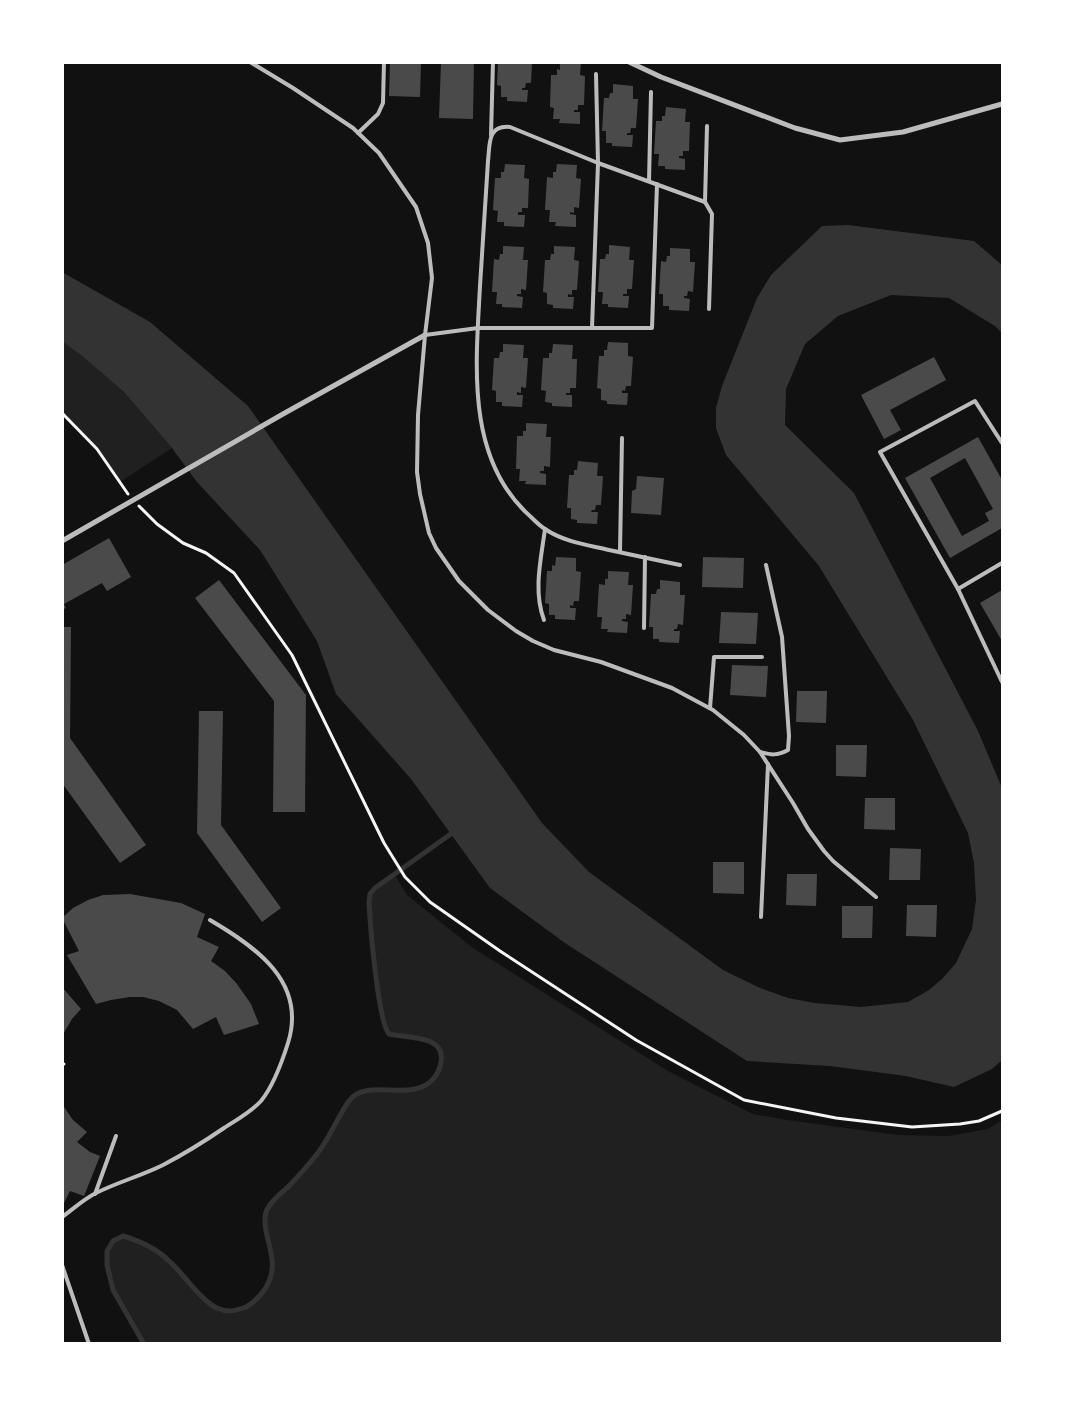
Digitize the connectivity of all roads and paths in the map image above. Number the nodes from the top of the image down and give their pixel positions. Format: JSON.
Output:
{"nodes":[{"id":1,"x":250,"y":62,"type":"edge"},
{"id":2,"x":384,"y":62,"type":"edge"},
{"id":3,"x":493,"y":62,"type":"edge"},
{"id":4,"x":629,"y":62,"type":"edge"},
{"id":5,"x":596,"y":74,"type":"dead end"},
{"id":6,"x":651,"y":92,"type":"dead end"},
{"id":7,"x":1002,"y":104,"type":"edge"},
{"id":8,"x":707,"y":126,"type":"dead end"},
{"id":9,"x":358,"y":133,"type":"junction"},
{"id":10,"x":491,"y":135,"type":"junction"},
{"id":11,"x":598,"y":163,"type":"junction"},
{"id":12,"x":649,"y":181,"type":"junction"},
{"id":13,"x":657,"y":184,"type":"junction"},
{"id":14,"x":705,"y":202,"type":"junction"},
{"id":15,"x":709,"y":309,"type":"dead end"},
{"id":16,"x":478,"y":328,"type":"junction"},
{"id":17,"x":592,"y":328,"type":"junction"},
{"id":18,"x":425,"y":335,"type":"junction"},
{"id":19,"x":62,"y":413,"type":"edge"},
{"id":20,"x":622,"y":438,"type":"dead end"},
{"id":21,"x":1002,"y":443,"type":"edge"},
{"id":22,"x":120,"y":482,"type":"dead end"},
{"id":23,"x":133,"y":501,"type":"junction"},
{"id":24,"x":545,"y":530,"type":"junction"},
{"id":25,"x":62,"y":541,"type":"edge"},
{"id":26,"x":620,"y":552,"type":"junction"},
{"id":27,"x":645,"y":557,"type":"junction"},
{"id":28,"x":1002,"y":563,"type":"edge"},
{"id":29,"x":680,"y":565,"type":"dead end"},
{"id":30,"x":766,"y":565,"type":"dead end"},
{"id":31,"x":958,"y":589,"type":"junction"},
{"id":32,"x":544,"y":620,"type":"dead end"},
{"id":33,"x":644,"y":628,"type":"dead end"},
{"id":34,"x":762,"y":657,"type":"dead end"},
{"id":35,"x":1002,"y":682,"type":"edge"},
{"id":36,"x":710,"y":708,"type":"junction"},
{"id":37,"x":760,"y":752,"type":"junction"},
{"id":38,"x":768,"y":764,"type":"junction"},
{"id":39,"x":876,"y":896,"type":"dead end"},
{"id":40,"x":761,"y":917,"type":"dead end"},
{"id":41,"x":210,"y":920,"type":"dead end"},
{"id":42,"x":1002,"y":1111,"type":"edge"},
{"id":43,"x":116,"y":1136,"type":"dead end"},
{"id":44,"x":95,"y":1194,"type":"junction"},
{"id":45,"x":62,"y":1217,"type":"edge"},
{"id":46,"x":62,"y":1265,"type":"edge"},
{"id":47,"x":89,"y":1344,"type":"edge"}],
"edges":[{"from":1,"to":9,"type":"lane"},
{"from":2,"to":9,"type":"lane"},
{"from":3,"to":10,"type":"lane"},
{"from":4,"to":7,"type":"street"},
{"from":5,"to":11,"type":"lane"},
{"from":6,"to":12,"type":"lane"},
{"from":8,"to":14,"type":"lane"},
{"from":9,"to":18,"type":"lane"},
{"from":10,"to":11,"type":"lane"},
{"from":10,"to":16,"type":"lane"},
{"from":11,"to":12,"type":"lane"},
{"from":11,"to":17,"type":"lane"},
{"from":12,"to":13,"type":"lane"},
{"from":13,"to":14,"type":"lane"},
{"from":13,"to":17,"type":"lane"},
{"from":14,"to":15,"type":"lane"},
{"from":16,"to":17,"type":"lane"},
{"from":16,"to":18,"type":"lane"},
{"from":16,"to":24,"type":"lane"},
{"from":18,"to":23,"type":"street"},
{"from":18,"to":36,"type":"lane"},
{"from":19,"to":22,"type":"path"},
{"from":20,"to":26,"type":"lane"},
{"from":21,"to":31,"type":"lane"},
{"from":23,"to":25,"type":"street"},
{"from":23,"to":42,"type":"path"},
{"from":24,"to":26,"type":"lane"},
{"from":24,"to":32,"type":"lane"},
{"from":26,"to":27,"type":"lane"},
{"from":27,"to":29,"type":"lane"},
{"from":27,"to":33,"type":"lane"},
{"from":28,"to":31,"type":"lane"},
{"from":30,"to":37,"type":"lane"},
{"from":31,"to":35,"type":"lane"},
{"from":34,"to":36,"type":"lane"},
{"from":36,"to":37,"type":"lane"},
{"from":37,"to":38,"type":"lane"},
{"from":38,"to":39,"type":"lane"},
{"from":38,"to":40,"type":"lane"},
{"from":41,"to":44,"type":"lane"},
{"from":43,"to":44,"type":"lane"},
{"from":44,"to":45,"type":"lane"},
{"from":46,"to":47,"type":"lane"}]}
